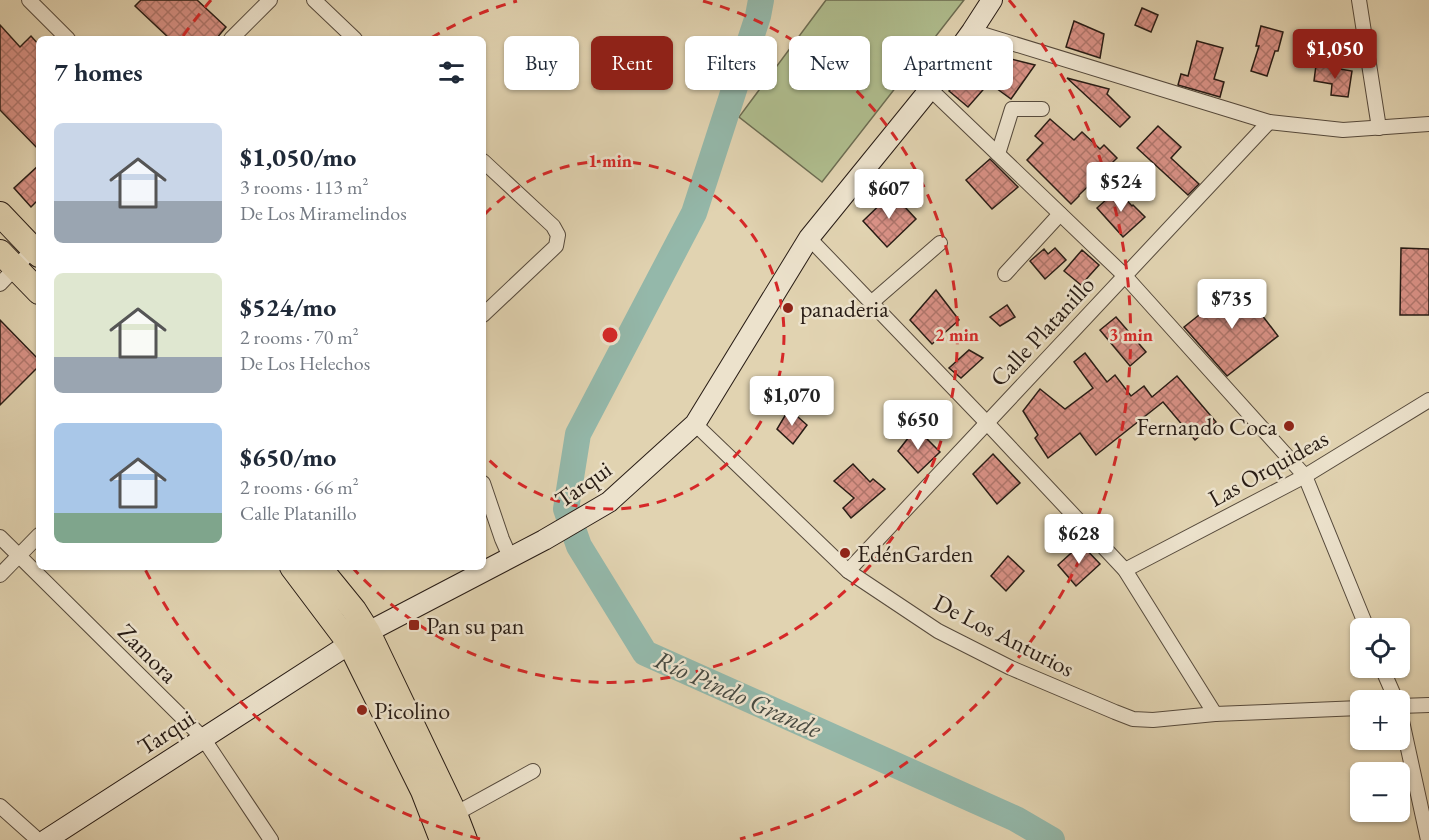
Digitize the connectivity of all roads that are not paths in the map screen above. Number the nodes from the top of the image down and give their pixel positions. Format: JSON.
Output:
{"nodes":[{"id":1,"x":29,"y":0,"type":"edge"},
{"id":2,"x":270,"y":0,"type":"edge"},
{"id":3,"x":314,"y":0,"type":"edge"},
{"id":4,"x":992,"y":0,"type":"edge"},
{"id":5,"x":1359,"y":0,"type":"edge"},
{"id":6,"x":972,"y":31,"type":"junction"},
{"id":7,"x":65,"y":36,"type":"edge"},
{"id":8,"x":234,"y":36,"type":"edge"},
{"id":9,"x":352,"y":36,"type":"edge"},
{"id":10,"x":968,"y":36,"type":"edge"},
{"id":11,"x":929,"y":90,"type":"edge"},
{"id":12,"x":931,"y":90,"type":"edge"},
{"id":13,"x":1042,"y":109,"type":"dead end"},
{"id":14,"x":1269,"y":122,"type":"junction"},
{"id":15,"x":1429,"y":124,"type":"edge"},
{"id":16,"x":1379,"y":128,"type":"junction"},
{"id":17,"x":998,"y":154,"type":"junction"},
{"id":18,"x":486,"y":164,"type":"edge"},
{"id":19,"x":0,"y":214,"type":"edge"},
{"id":20,"x":1060,"y":214,"type":"junction"},
{"id":21,"x":809,"y":238,"type":"junction"},
{"id":22,"x":940,"y":243,"type":"dead end"},
{"id":23,"x":36,"y":248,"type":"edge"},
{"id":24,"x":36,"y":250,"type":"edge"},
{"id":25,"x":5,"y":268,"type":"edge"},
{"id":26,"x":1005,"y":274,"type":"dead end"},
{"id":27,"x":1125,"y":276,"type":"junction"},
{"id":28,"x":36,"y":290,"type":"edge"},
{"id":29,"x":871,"y":303,"type":"junction"},
{"id":30,"x":486,"y":312,"type":"edge"},
{"id":31,"x":1429,"y":400,"type":"edge"},
{"id":32,"x":987,"y":423,"type":"junction"},
{"id":33,"x":695,"y":424,"type":"junction"},
{"id":34,"x":1305,"y":476,"type":"junction"},
{"id":35,"x":486,"y":493,"type":"edge"},
{"id":36,"x":0,"y":537,"type":"edge"},
{"id":37,"x":36,"y":538,"type":"edge"},
{"id":38,"x":18,"y":556,"type":"junction"},
{"id":39,"x":510,"y":557,"type":"junction"},
{"id":40,"x":295,"y":570,"type":"edge"},
{"id":41,"x":321,"y":570,"type":"edge"},
{"id":42,"x":486,"y":570,"type":"edge"},
{"id":43,"x":486,"y":570,"type":"edge"},
{"id":44,"x":1125,"y":570,"type":"junction"},
{"id":45,"x":848,"y":571,"type":"junction"},
{"id":46,"x":0,"y":575,"type":"edge"},
{"id":47,"x":1362,"y":618,"type":"edge"},
{"id":48,"x":359,"y":638,"type":"junction"},
{"id":49,"x":1429,"y":705,"type":"edge"},
{"id":50,"x":1410,"y":706,"type":"edge"},
{"id":51,"x":1350,"y":708,"type":"edge"},
{"id":52,"x":1215,"y":714,"type":"junction"},
{"id":53,"x":203,"y":738,"type":"junction"},
{"id":54,"x":1408,"y":750,"type":"edge"},
{"id":55,"x":533,"y":771,"type":"dead end"},
{"id":56,"x":0,"y":806,"type":"edge"},
{"id":57,"x":455,"y":814,"type":"junction"},
{"id":58,"x":38,"y":840,"type":"edge"},
{"id":59,"x":46,"y":840,"type":"edge"},
{"id":60,"x":271,"y":840,"type":"edge"},
{"id":61,"x":442,"y":840,"type":"edge"},
{"id":62,"x":465,"y":840,"type":"edge"},
{"id":63,"x":1428,"y":840,"type":"edge"}],
"edges":[{"from":1,"to":7,"type":"street"},
{"from":2,"to":8,"type":"street"},
{"from":3,"to":9,"type":"street"},
{"from":4,"to":6,"type":"street","name":"Tarqui"},
{"from":5,"to":16,"type":"street"},
{"from":6,"to":10,"type":"street","name":"Tarqui"},
{"from":6,"to":14,"type":"street"},
{"from":11,"to":21,"type":"street","name":"Tarqui"},
{"from":12,"to":17,"type":"street"},
{"from":13,"to":17,"type":"street"},
{"from":14,"to":16,"type":"street"},
{"from":14,"to":27,"type":"street","name":"Calle Platanillo"},
{"from":15,"to":16,"type":"street"},
{"from":17,"to":20,"type":"street"},
{"from":18,"to":30,"type":"street"},
{"from":19,"to":23,"type":"highway"},
{"from":20,"to":26,"type":"street"},
{"from":20,"to":27,"type":"street"},
{"from":21,"to":29,"type":"street"},
{"from":21,"to":33,"type":"street","name":"Tarqui"},
{"from":22,"to":29,"type":"street"},
{"from":24,"to":25,"type":"street"},
{"from":25,"to":28,"type":"highway"},
{"from":27,"to":32,"type":"street","name":"Calle Platanillo"},
{"from":27,"to":34,"type":"street"},
{"from":29,"to":32,"type":"street"},
{"from":31,"to":34,"type":"street","name":"Las Orquideas"},
{"from":32,"to":44,"type":"street"},
{"from":32,"to":45,"type":"street","name":"Calle Platanillo"},
{"from":33,"to":39,"type":"street","name":"Tarqui"},
{"from":33,"to":45,"type":"street","name":"De Los Anturios"},
{"from":34,"to":44,"type":"street","name":"Las Orquideas"},
{"from":34,"to":47,"type":"street"},
{"from":35,"to":39,"type":"street"},
{"from":36,"to":38,"type":"street","name":"Zamora"},
{"from":37,"to":38,"type":"street"},
{"from":38,"to":46,"type":"street"},
{"from":38,"to":53,"type":"street","name":"Zamora"},
{"from":39,"to":42,"type":"street","name":"Tarqui"},
{"from":40,"to":48,"type":"highway"},
{"from":41,"to":48,"type":"highway"},
{"from":43,"to":48,"type":"street","name":"Tarqui"},
{"from":44,"to":52,"type":"street"},
{"from":45,"to":52,"type":"street","name":"De Los Anturios"},
{"from":48,"to":53,"type":"street","name":"Tarqui"},
{"from":48,"to":57,"type":"highway"},
{"from":48,"to":61,"type":"highway"},
{"from":49,"to":50,"type":"street"},
{"from":51,"to":52,"type":"street","name":"De Los Anturios"},
{"from":53,"to":59,"type":"street","name":"Tarqui"},
{"from":53,"to":60,"type":"street","name":"Zamora"},
{"from":54,"to":63,"type":"street"},
{"from":55,"to":57,"type":"street"},
{"from":56,"to":58,"type":"street"},
{"from":57,"to":62,"type":"highway"}]}
